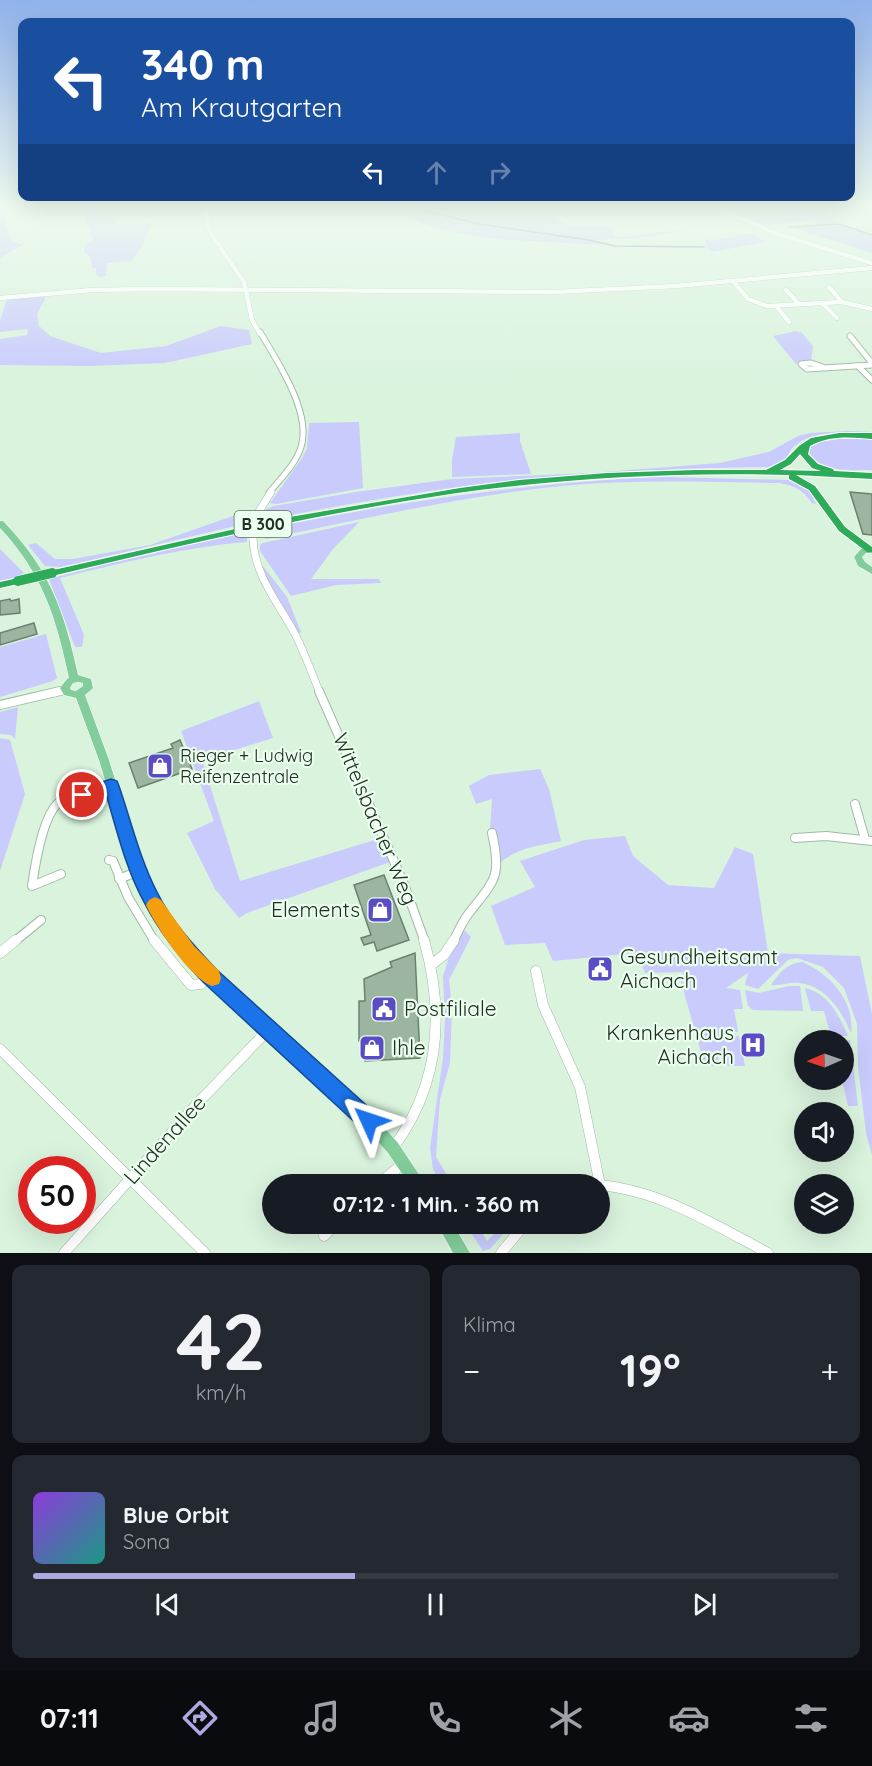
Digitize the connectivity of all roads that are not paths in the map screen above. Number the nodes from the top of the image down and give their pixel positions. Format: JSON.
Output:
{"nodes":[{"id":1,"x":233,"y":263,"type":"edge"},
{"id":2,"x":872,"y":268,"type":"edge"},
{"id":3,"x":733,"y":281,"type":"junction"},
{"id":4,"x":829,"y":286,"type":"dead end"},
{"id":5,"x":247,"y":289,"type":"junction"},
{"id":6,"x":786,"y":290,"type":"dead end"},
{"id":7,"x":0,"y":298,"type":"edge"},
{"id":8,"x":842,"y":302,"type":"junction"},
{"id":9,"x":799,"y":304,"type":"junction"},
{"id":10,"x":823,"y":304,"type":"junction"},
{"id":11,"x":777,"y":307,"type":"junction"},
{"id":12,"x":872,"y":309,"type":"edge"},
{"id":13,"x":837,"y":318,"type":"dead end"},
{"id":14,"x":789,"y":322,"type":"dead end"},
{"id":15,"x":850,"y":336,"type":"dead end"},
{"id":16,"x":872,"y":364,"type":"edge"},
{"id":17,"x":858,"y":366,"type":"junction"},
{"id":18,"x":823,"y":367,"type":"dead end"},
{"id":19,"x":872,"y":380,"type":"edge"},
{"id":20,"x":872,"y":436,"type":"edge"},
{"id":21,"x":806,"y":445,"type":"junction"},
{"id":22,"x":758,"y":472,"type":"junction"},
{"id":23,"x":774,"y":473,"type":"junction"},
{"id":24,"x":847,"y":475,"type":"junction"},
{"id":25,"x":872,"y":476,"type":"edge"},
{"id":26,"x":821,"y":499,"type":"junction"},
{"id":27,"x":0,"y":523,"type":"edge"},
{"id":28,"x":867,"y":551,"type":"edge"},
{"id":29,"x":872,"y":570,"type":"edge"},
{"id":30,"x":0,"y":585,"type":"edge"},
{"id":31,"x":74,"y":679,"type":"junction"},
{"id":32,"x":65,"y":690,"type":"junction"},
{"id":33,"x":80,"y":694,"type":"junction"},
{"id":34,"x":0,"y":705,"type":"edge"},
{"id":35,"x":111,"y":786,"type":"junction"},
{"id":36,"x":855,"y":804,"type":"dead end"},
{"id":37,"x":492,"y":833,"type":"dead end"},
{"id":38,"x":795,"y":838,"type":"dead end"},
{"id":39,"x":869,"y":840,"type":"edge"},
{"id":40,"x":109,"y":860,"type":"dead end"},
{"id":41,"x":139,"y":871,"type":"junction"},
{"id":42,"x":60,"y":874,"type":"dead end"},
{"id":43,"x":119,"y":879,"type":"junction"},
{"id":44,"x":41,"y":920,"type":"dead end"},
{"id":45,"x":0,"y":953,"type":"edge"},
{"id":46,"x":432,"y":964,"type":"junction"},
{"id":47,"x":536,"y":971,"type":"dead end"},
{"id":48,"x":210,"y":976,"type":"junction"},
{"id":49,"x":268,"y":1030,"type":"junction"},
{"id":50,"x":0,"y":1049,"type":"edge"},
{"id":51,"x":393,"y":1148,"type":"junction"},
{"id":52,"x":404,"y":1163,"type":"junction"},
{"id":53,"x":390,"y":1174,"type":"edge"},
{"id":54,"x":412,"y":1174,"type":"edge"},
{"id":55,"x":597,"y":1174,"type":"edge"},
{"id":56,"x":132,"y":1180,"type":"junction"},
{"id":57,"x":610,"y":1185,"type":"edge"},
{"id":58,"x":450,"y":1234,"type":"edge"},
{"id":59,"x":517,"y":1234,"type":"edge"},
{"id":60,"x":64,"y":1253,"type":"edge"},
{"id":61,"x":205,"y":1253,"type":"edge"},
{"id":62,"x":462,"y":1253,"type":"edge"},
{"id":63,"x":501,"y":1253,"type":"edge"},
{"id":64,"x":768,"y":1253,"type":"edge"}],
"edges":[{"from":1,"to":5,"type":"street"},
{"from":2,"to":3,"type":"street"},
{"from":3,"to":5,"type":"street"},
{"from":3,"to":11,"type":"street"},
{"from":4,"to":8,"type":"street"},
{"from":5,"to":7,"type":"street"},
{"from":5,"to":46,"type":"street","name":"Wittelsbacher Weg","bridge":true},
{"from":6,"to":9,"type":"street"},
{"from":8,"to":10,"type":"street"},
{"from":8,"to":12,"type":"street"},
{"from":9,"to":10,"type":"street"},
{"from":9,"to":11,"type":"street"},
{"from":10,"to":13,"type":"street"},
{"from":11,"to":14,"type":"street"},
{"from":15,"to":16,"type":"street"},
{"from":16,"to":17,"type":"street"},
{"from":17,"to":18,"type":"street"},
{"from":17,"to":19,"type":"street"},
{"from":20,"to":21,"type":"highway"},
{"from":21,"to":22,"type":"highway"},
{"from":21,"to":24,"type":"highway"},
{"from":22,"to":23,"type":"highway","number":"B 300"},
{"from":22,"to":30,"type":"highway","number":"B 300","bridge":true},
{"from":23,"to":24,"type":"highway","number":"B 300"},
{"from":23,"to":26,"type":"highway"},
{"from":24,"to":25,"type":"highway","number":"B 300"},
{"from":24,"to":26,"type":"highway"},
{"from":26,"to":28,"type":"highway"},
{"from":27,"to":31,"type":"main road"},
{"from":28,"to":29,"type":"main road"},
{"from":31,"to":32,"type":"main road"},
{"from":31,"to":33,"type":"main road"},
{"from":32,"to":33,"type":"main road"},
{"from":32,"to":34,"type":"street"},
{"from":33,"to":35,"type":"main road"},
{"from":35,"to":41,"type":"main road"},
{"from":35,"to":42,"type":"street"},
{"from":36,"to":39,"type":"street"},
{"from":37,"to":46,"type":"street"},
{"from":38,"to":39,"type":"street"},
{"from":40,"to":43,"type":"street"},
{"from":41,"to":43,"type":"street"},
{"from":41,"to":48,"type":"main road"},
{"from":43,"to":48,"type":"street"},
{"from":44,"to":45,"type":"street"},
{"from":46,"to":51,"type":"street","name":"Wittelsbacher Weg"},
{"from":47,"to":55,"type":"street"},
{"from":48,"to":49,"type":"main road"},
{"from":49,"to":51,"type":"main road"},
{"from":49,"to":56,"type":"street","name":"Lindenallee"},
{"from":50,"to":56,"type":"street"},
{"from":51,"to":52,"type":"main road"},
{"from":52,"to":53,"type":"street"},
{"from":52,"to":54,"type":"main road"},
{"from":56,"to":60,"type":"street","name":"Lindenallee"},
{"from":56,"to":61,"type":"street"},
{"from":57,"to":64,"type":"street"},
{"from":58,"to":62,"type":"main road"},
{"from":59,"to":63,"type":"street"}]}
